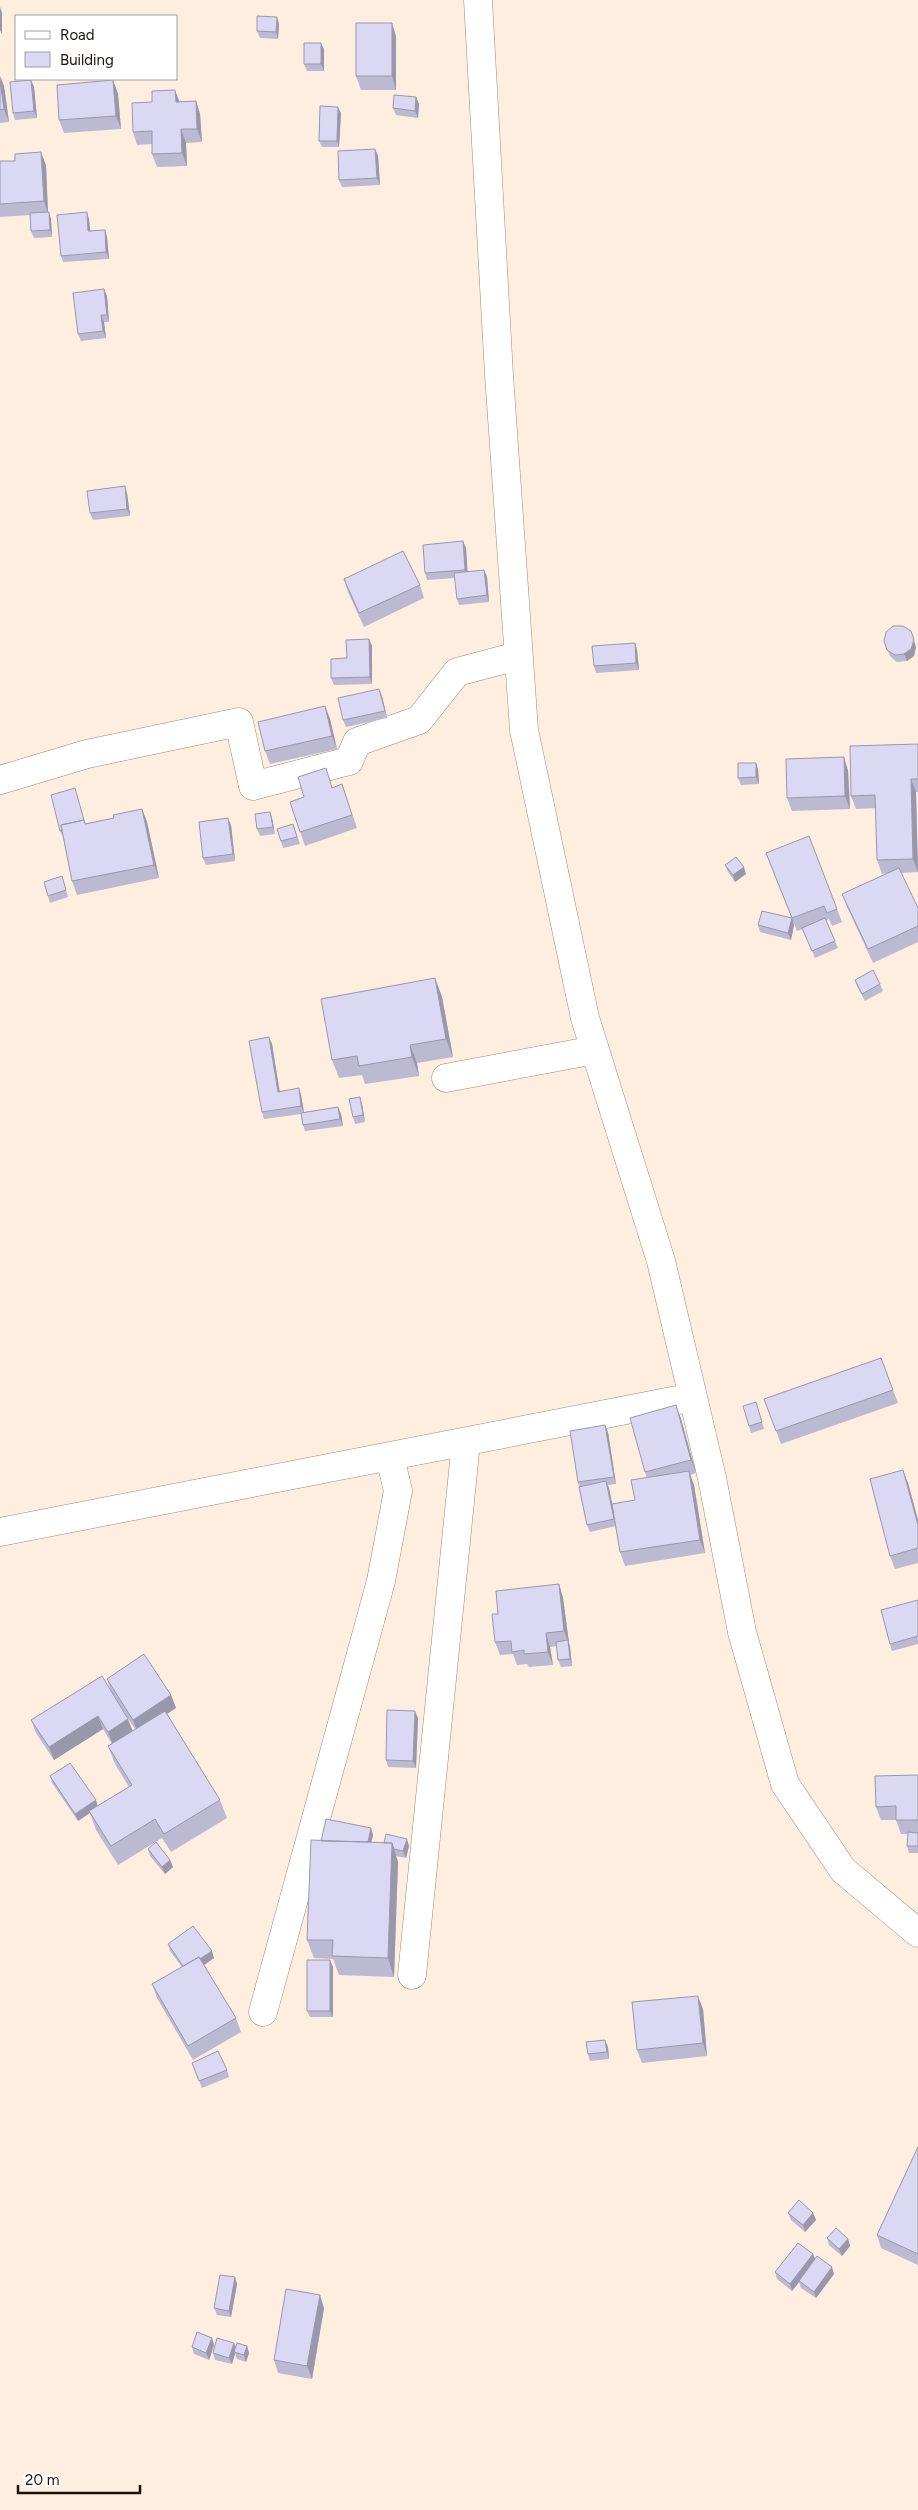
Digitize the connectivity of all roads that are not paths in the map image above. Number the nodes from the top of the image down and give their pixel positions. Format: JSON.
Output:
{"nodes":[{"id":1,"x":478,"y":0,"type":"edge"},
{"id":2,"x":518,"y":656,"type":"junction"},
{"id":3,"x":0,"y":780,"type":"edge"},
{"id":4,"x":595,"y":1050,"type":"junction"},
{"id":5,"x":446,"y":1078,"type":"dead end"},
{"id":6,"x":693,"y":1398,"type":"junction"},
{"id":7,"x":466,"y":1442,"type":"junction"},
{"id":8,"x":390,"y":1457,"type":"junction"},
{"id":9,"x":0,"y":1532,"type":"edge"},
{"id":10,"x":918,"y":1933,"type":"edge"},
{"id":11,"x":412,"y":1974,"type":"dead end"},
{"id":12,"x":263,"y":2012,"type":"dead end"}],
"edges":[{"from":1,"to":2,"type":"street"},
{"from":2,"to":3,"type":"street"},
{"from":2,"to":4,"type":"street"},
{"from":4,"to":5,"type":"street"},
{"from":4,"to":6,"type":"street"},
{"from":6,"to":7,"type":"street"},
{"from":6,"to":10,"type":"street"},
{"from":7,"to":8,"type":"street"},
{"from":7,"to":11,"type":"street"},
{"from":8,"to":9,"type":"street"},
{"from":8,"to":12,"type":"street"}]}
